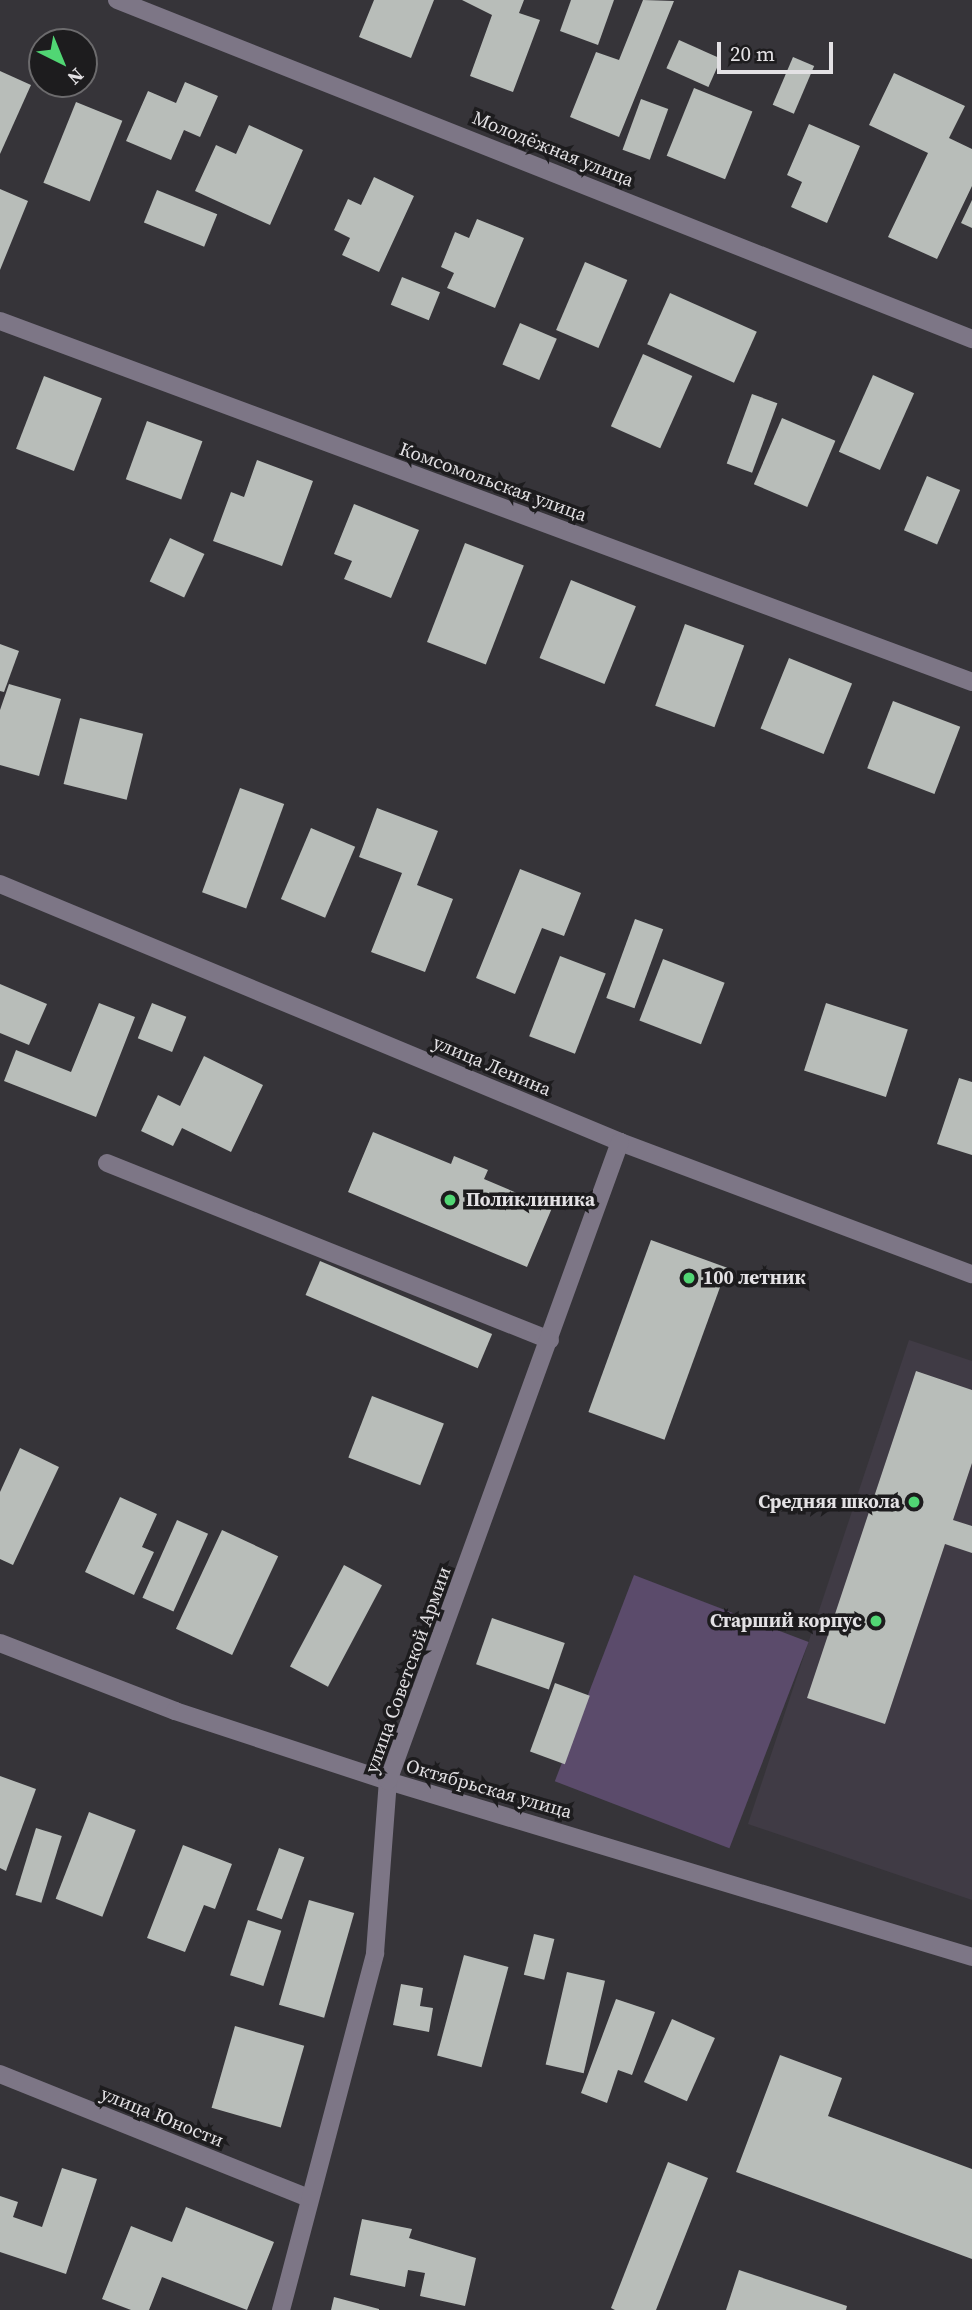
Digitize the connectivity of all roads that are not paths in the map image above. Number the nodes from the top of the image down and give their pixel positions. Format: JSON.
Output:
{"nodes":[{"id":1,"x":117,"y":0,"type":"edge"},
{"id":2,"x":0,"y":321,"type":"edge"},
{"id":3,"x":972,"y":339,"type":"edge"},
{"id":4,"x":972,"y":682,"type":"edge"},
{"id":5,"x":0,"y":884,"type":"edge"},
{"id":6,"x":620,"y":1142,"type":"junction"},
{"id":7,"x":107,"y":1163,"type":"dead end"},
{"id":8,"x":972,"y":1274,"type":"edge"},
{"id":9,"x":550,"y":1340,"type":"junction"},
{"id":10,"x":0,"y":1643,"type":"edge"},
{"id":11,"x":388,"y":1781,"type":"junction"},
{"id":12,"x":972,"y":1957,"type":"edge"},
{"id":13,"x":0,"y":2074,"type":"edge"},
{"id":14,"x":309,"y":2198,"type":"junction"},
{"id":15,"x":281,"y":2310,"type":"edge"}],
"edges":[{"from":1,"to":3,"type":"street","name":"Молодёжная улица"},
{"from":2,"to":4,"type":"street","name":"Комсомольская улица"},
{"from":5,"to":6,"type":"street","name":"улица Ленина"},
{"from":6,"to":8,"type":"street","name":"улица Ленина"},
{"from":6,"to":9,"type":"street","name":"улица Советской Армии"},
{"from":7,"to":9,"type":"street"},
{"from":9,"to":11,"type":"street","name":"улица Советской Армии"},
{"from":10,"to":11,"type":"street","name":"Октябрьская улица"},
{"from":11,"to":12,"type":"street","name":"Октябрьская улица"},
{"from":11,"to":14,"type":"street","name":"улица Советской Армии"},
{"from":13,"to":14,"type":"street","name":"улица Юности"},
{"from":14,"to":15,"type":"street","name":"улица Советской Армии"}]}
